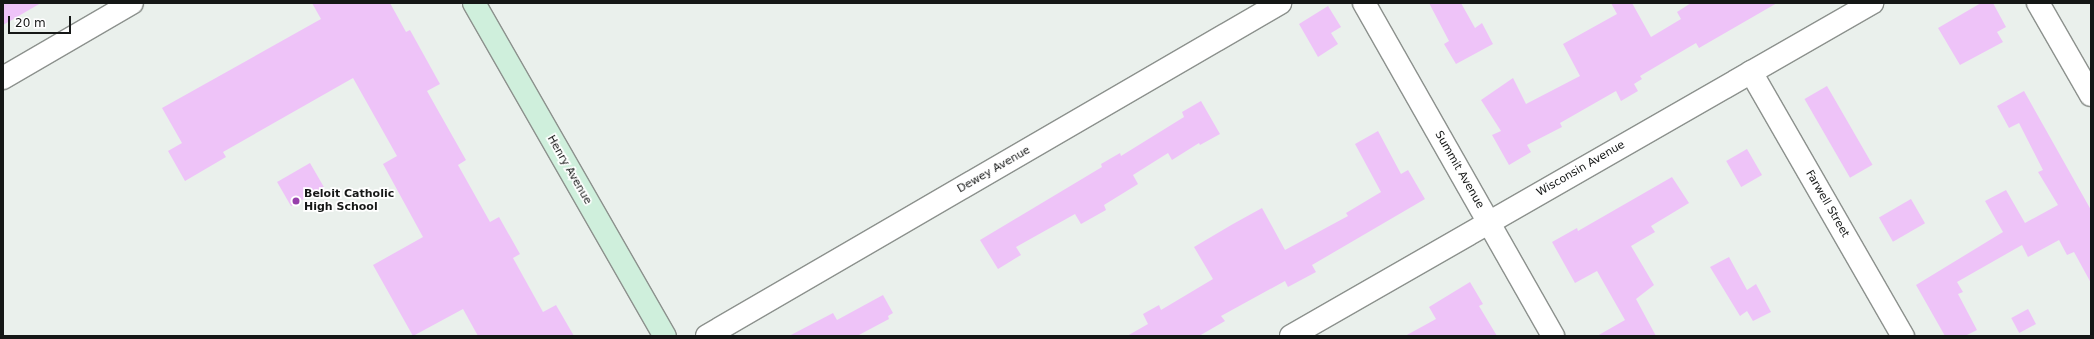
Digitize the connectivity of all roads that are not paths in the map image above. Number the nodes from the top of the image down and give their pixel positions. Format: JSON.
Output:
{"nodes":[{"id":1,"x":132,"y":3,"type":"edge"},
{"id":2,"x":474,"y":3,"type":"edge"},
{"id":3,"x":1280,"y":3,"type":"edge"},
{"id":4,"x":1364,"y":3,"type":"edge"},
{"id":5,"x":1872,"y":3,"type":"edge"},
{"id":6,"x":2038,"y":3,"type":"edge"},
{"id":7,"x":1751,"y":72,"type":"junction"},
{"id":8,"x":3,"y":78,"type":"edge"},
{"id":9,"x":2091,"y":95,"type":"edge"},
{"id":10,"x":1488,"y":222,"type":"junction"},
{"id":11,"x":665,"y":336,"type":"edge"},
{"id":12,"x":707,"y":336,"type":"edge"},
{"id":13,"x":1291,"y":336,"type":"edge"},
{"id":14,"x":1553,"y":336,"type":"edge"},
{"id":15,"x":1902,"y":336,"type":"edge"}],
"edges":[{"from":1,"to":8,"type":"street"},
{"from":2,"to":11,"type":"street","name":"Henry Avenue"},
{"from":3,"to":12,"type":"street","name":"Dewey Avenue"},
{"from":4,"to":10,"type":"street","name":"Summit Avenue"},
{"from":5,"to":7,"type":"street","name":"Wisconsin Avenue"},
{"from":6,"to":9,"type":"street"},
{"from":7,"to":10,"type":"street","name":"Wisconsin Avenue"},
{"from":7,"to":15,"type":"street","name":"Farwell Street"},
{"from":10,"to":13,"type":"street","name":"Wisconsin Avenue"},
{"from":10,"to":14,"type":"street","name":"Summit Avenue"}]}
